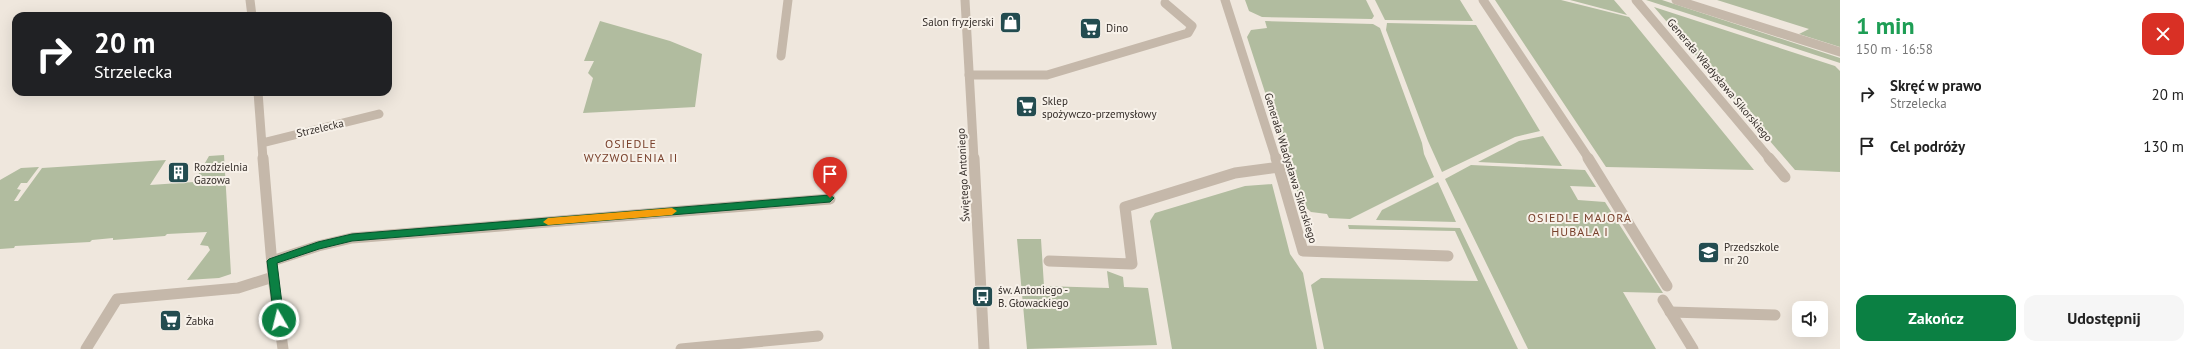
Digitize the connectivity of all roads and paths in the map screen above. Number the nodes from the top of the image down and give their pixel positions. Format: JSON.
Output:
{"nodes":[{"id":1,"x":250,"y":0,"type":"edge"},
{"id":2,"x":788,"y":0,"type":"edge"},
{"id":3,"x":965,"y":0,"type":"edge"},
{"id":4,"x":1225,"y":0,"type":"edge"},
{"id":5,"x":1483,"y":0,"type":"edge"},
{"id":6,"x":1636,"y":0,"type":"edge"},
{"id":7,"x":1676,"y":0,"type":"edge"},
{"id":8,"x":1165,"y":3,"type":"dead end"},
{"id":9,"x":252,"y":12,"type":"edge"},
{"id":10,"x":1840,"y":52,"type":"edge"},
{"id":11,"x":781,"y":56,"type":"dead end"},
{"id":12,"x":969,"y":75,"type":"junction"},
{"id":13,"x":258,"y":96,"type":"edge"},
{"id":14,"x":379,"y":114,"type":"dead end"},
{"id":15,"x":262,"y":143,"type":"junction"},
{"id":16,"x":1279,"y":167,"type":"junction"},
{"id":17,"x":1785,"y":177,"type":"dead end"},
{"id":18,"x":830,"y":198,"type":"dead end"},
{"id":19,"x":1448,"y":256,"type":"dead end"},
{"id":20,"x":272,"y":261,"type":"junction"},
{"id":21,"x":1049,"y":261,"type":"dead end"},
{"id":22,"x":273,"y":277,"type":"junction"},
{"id":23,"x":1667,"y":286,"type":"dead end"},
{"id":24,"x":1663,"y":300,"type":"dead end"},
{"id":25,"x":1670,"y":312,"type":"junction"},
{"id":26,"x":1775,"y":315,"type":"dead end"},
{"id":27,"x":818,"y":336,"type":"dead end"},
{"id":28,"x":86,"y":349,"type":"edge"},
{"id":29,"x":282,"y":349,"type":"edge"},
{"id":30,"x":681,"y":349,"type":"edge"},
{"id":31,"x":984,"y":349,"type":"edge"},
{"id":32,"x":1693,"y":349,"type":"edge"}],
"edges":[{"from":1,"to":9,"type":"street"},
{"from":2,"to":11,"type":"street"},
{"from":3,"to":12,"type":"street","name":"Świętego Antoniego"},
{"from":4,"to":16,"type":"street","name":"Generała Władysława Sikorskiego"},
{"from":5,"to":23,"type":"street"},
{"from":6,"to":17,"type":"street","name":"Generała Władysława Sikorskiego"},
{"from":7,"to":10,"type":"street","name":"Generała Władysława Sikorskiego"},
{"from":8,"to":12,"type":"street"},
{"from":12,"to":31,"type":"street","name":"Świętego Antoniego"},
{"from":13,"to":15,"type":"street"},
{"from":14,"to":15,"type":"street","name":"Strzelecka"},
{"from":15,"to":20,"type":"street"},
{"from":16,"to":19,"type":"street","name":"Generała Władysława Sikorskiego"},
{"from":16,"to":21,"type":"street"},
{"from":18,"to":20,"type":"street"},
{"from":20,"to":22,"type":"street"},
{"from":22,"to":28,"type":"street"},
{"from":22,"to":29,"type":"street"},
{"from":24,"to":25,"type":"street"},
{"from":25,"to":26,"type":"street"},
{"from":25,"to":32,"type":"street"},
{"from":27,"to":30,"type":"street"}]}
